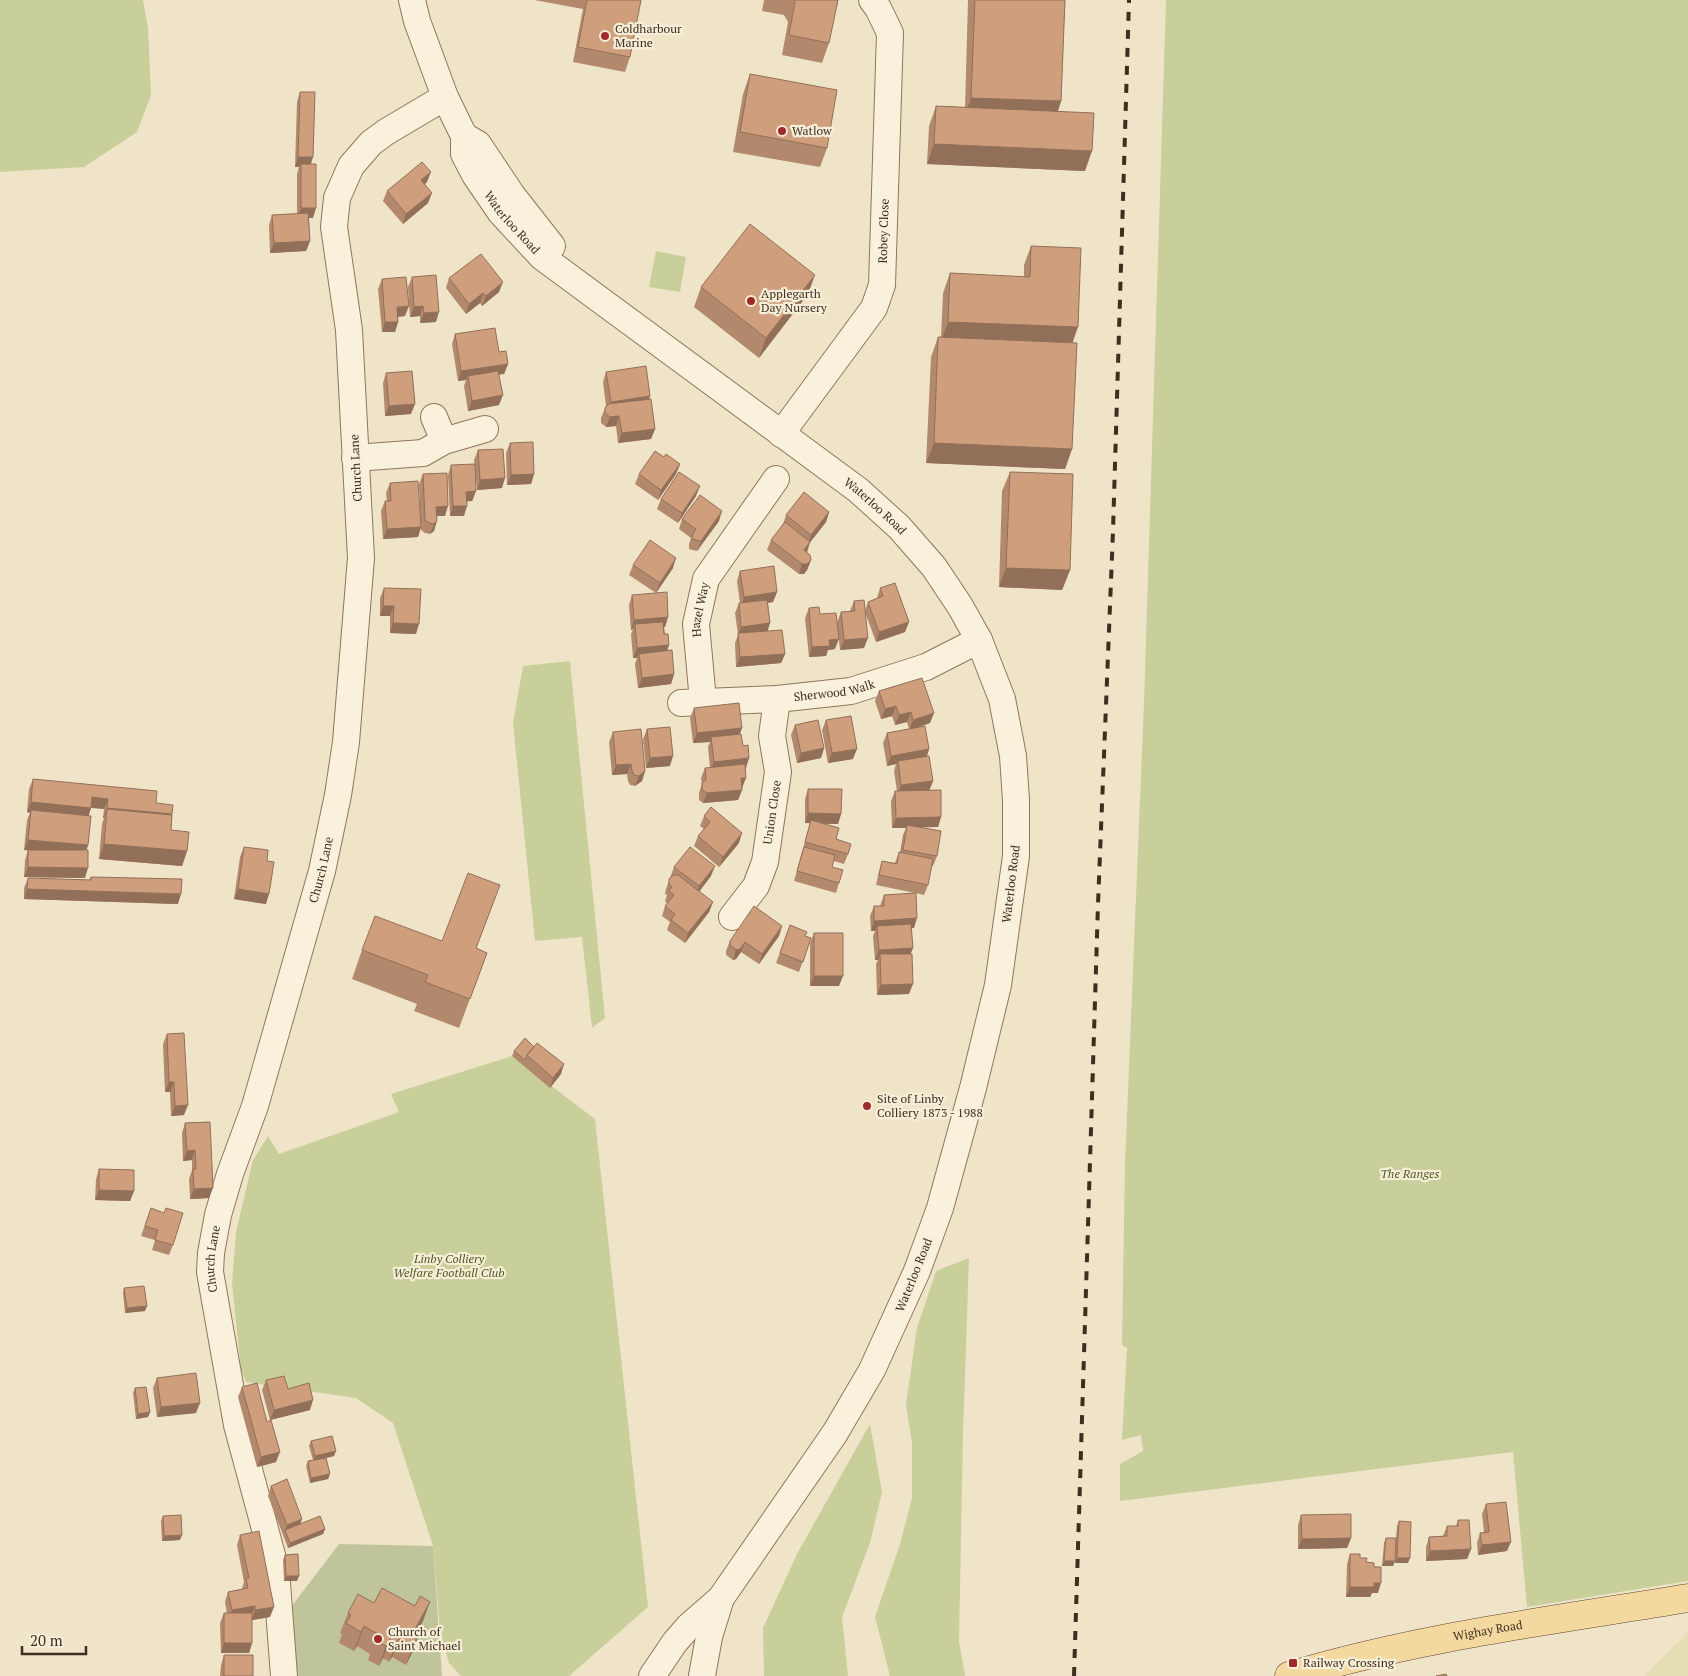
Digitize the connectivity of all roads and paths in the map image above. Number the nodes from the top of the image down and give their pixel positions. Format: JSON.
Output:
{"nodes":[{"id":1,"x":412,"y":0,"type":"edge"},
{"id":2,"x":872,"y":0,"type":"edge"},
{"id":3,"x":445,"y":97,"type":"junction"},
{"id":4,"x":485,"y":429,"type":"dead end"},
{"id":5,"x":781,"y":434,"type":"junction"},
{"id":6,"x":355,"y":458,"type":"junction"},
{"id":7,"x":776,"y":479,"type":"dead end"},
{"id":8,"x":978,"y":640,"type":"junction"},
{"id":9,"x":777,"y":699,"type":"junction"},
{"id":10,"x":692,"y":702,"type":"joint"},
{"id":11,"x":732,"y":917,"type":"dead end"},
{"id":12,"x":721,"y":1598,"type":"junction"},
{"id":13,"x":1688,"y":1598,"type":"edge"},
{"id":14,"x":284,"y":1676,"type":"edge"},
{"id":15,"x":652,"y":1676,"type":"edge"},
{"id":16,"x":702,"y":1676,"type":"edge"},
{"id":17,"x":1289,"y":1676,"type":"edge"}],
"edges":[{"from":1,"to":3,"type":"street","name":"Waterloo Road"},
{"from":2,"to":5,"type":"street","name":"Robey Close"},
{"from":3,"to":5,"type":"street","name":"Waterloo Road"},
{"from":3,"to":6,"type":"street","name":"Church Lane"},
{"from":4,"to":6,"type":"street"},
{"from":5,"to":8,"type":"street","name":"Waterloo Road"},
{"from":6,"to":14,"type":"street","name":"Church Lane"},
{"from":7,"to":10,"type":"street","name":"Hazel Way"},
{"from":8,"to":9,"type":"street","name":"Sherwood Walk"},
{"from":8,"to":12,"type":"street","name":"Waterloo Road"},
{"from":9,"to":10,"type":"street","name":"Sherwood Walk"},
{"from":9,"to":11,"type":"street","name":"Union Close"},
{"from":12,"to":15,"type":"street","name":"Waterloo Road"},
{"from":12,"to":16,"type":"street","name":"Waterloo Road"},
{"from":13,"to":17,"type":"main road","name":"Wighay Road"}]}
